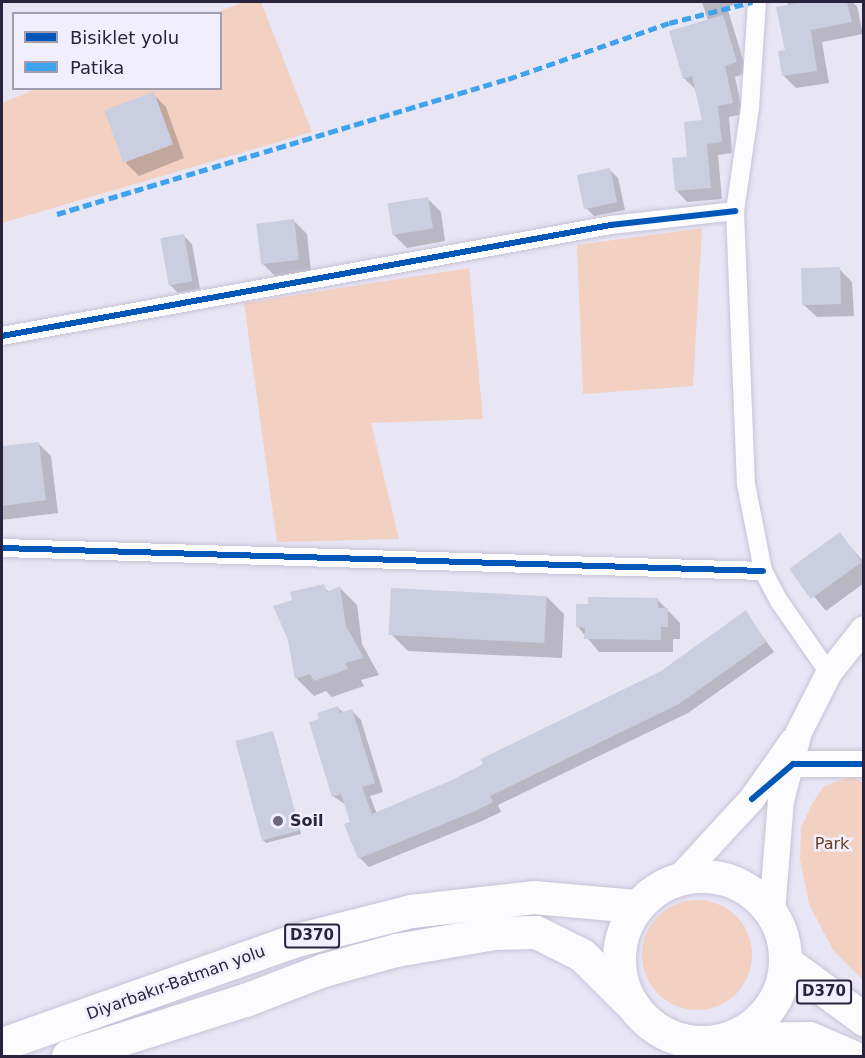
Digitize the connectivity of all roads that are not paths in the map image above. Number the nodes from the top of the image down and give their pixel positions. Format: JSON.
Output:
{"nodes":[{"id":1,"x":756,"y":2,"type":"edge"},
{"id":2,"x":735,"y":211,"type":"junction"},
{"id":3,"x":2,"y":336,"type":"edge"},
{"id":4,"x":2,"y":548,"type":"edge"},
{"id":5,"x":763,"y":571,"type":"junction"},
{"id":6,"x":864,"y":629,"type":"edge"},
{"id":7,"x":829,"y":673,"type":"junction"},
{"id":8,"x":799,"y":732,"type":"junction"},
{"id":9,"x":793,"y":764,"type":"junction"},
{"id":10,"x":864,"y":764,"type":"edge"},
{"id":11,"x":752,"y":799,"type":"junction"},
{"id":12,"x":680,"y":877,"type":"junction"},
{"id":13,"x":636,"y":906,"type":"junction"},
{"id":14,"x":772,"y":912,"type":"junction"},
{"id":15,"x":786,"y":962,"type":"junction"},
{"id":16,"x":632,"y":1005,"type":"junction"},
{"id":17,"x":864,"y":1019,"type":"edge"},
{"id":18,"x":725,"y":1040,"type":"junction"},
{"id":19,"x":2,"y":1044,"type":"edge"},
{"id":20,"x":68,"y":1056,"type":"edge"},
{"id":21,"x":851,"y":1056,"type":"edge"}],
"edges":[{"from":1,"to":2,"type":"street"},
{"from":2,"to":3,"type":"street"},
{"from":2,"to":5,"type":"street"},
{"from":4,"to":5,"type":"street"},
{"from":5,"to":7,"type":"street"},
{"from":6,"to":7,"type":"main road"},
{"from":7,"to":8,"type":"main road"},
{"from":8,"to":9,"type":"main road"},
{"from":8,"to":11,"type":"main road"},
{"from":9,"to":10,"type":"main road"},
{"from":9,"to":11,"type":"main road"},
{"from":9,"to":14,"type":"main road"},
{"from":11,"to":12,"type":"main road"},
{"from":12,"to":13,"type":"highway"},
{"from":12,"to":14,"type":"highway"},
{"from":13,"to":16,"type":"highway"},
{"from":13,"to":19,"type":"highway","name":"Diyarbakır-Batman yolu","number":"D370"},
{"from":14,"to":15,"type":"highway"},
{"from":15,"to":17,"type":"highway","number":"D370"},
{"from":15,"to":18,"type":"highway"},
{"from":16,"to":18,"type":"highway"},
{"from":16,"to":20,"type":"highway","number":"D370"},
{"from":18,"to":21,"type":"highway"}]}
